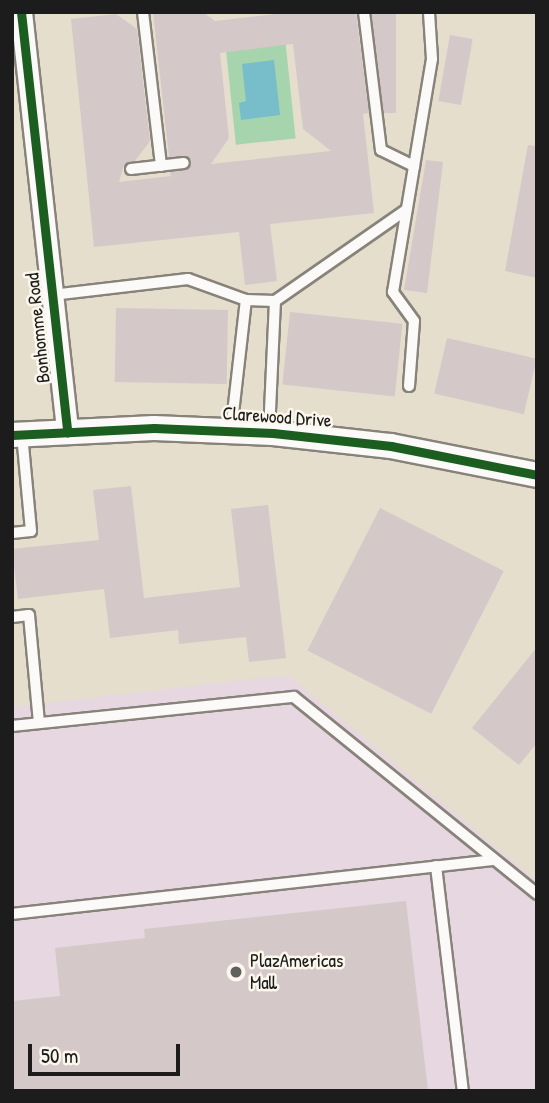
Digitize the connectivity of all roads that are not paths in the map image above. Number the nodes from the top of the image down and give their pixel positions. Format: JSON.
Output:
{"nodes":[{"id":1,"x":21,"y":12,"type":"edge"},
{"id":2,"x":143,"y":12,"type":"edge"},
{"id":3,"x":364,"y":12,"type":"edge"},
{"id":4,"x":429,"y":12,"type":"edge"},
{"id":5,"x":184,"y":163,"type":"dead end"},
{"id":6,"x":161,"y":166,"type":"junction"},
{"id":7,"x":414,"y":166,"type":"junction"},
{"id":8,"x":131,"y":169,"type":"dead end"},
{"id":9,"x":407,"y":210,"type":"junction"},
{"id":10,"x":52,"y":295,"type":"junction"},
{"id":11,"x":246,"y":300,"type":"junction"},
{"id":12,"x":275,"y":301,"type":"junction"},
{"id":13,"x":409,"y":386,"type":"dead end"},
{"id":14,"x":231,"y":431,"type":"junction"},
{"id":15,"x":67,"y":432,"type":"junction"},
{"id":16,"x":269,"y":433,"type":"junction"},
{"id":17,"x":17,"y":435,"type":"edge"},
{"id":18,"x":537,"y":475,"type":"edge"},
{"id":19,"x":12,"y":533,"type":"edge"},
{"id":20,"x":12,"y":617,"type":"edge"},
{"id":21,"x":39,"y":723,"type":"junction"},
{"id":22,"x":12,"y":726,"type":"edge"},
{"id":23,"x":492,"y":860,"type":"junction"},
{"id":24,"x":436,"y":866,"type":"junction"},
{"id":25,"x":537,"y":894,"type":"edge"},
{"id":26,"x":12,"y":914,"type":"edge"},
{"id":27,"x":463,"y":1091,"type":"edge"}],
"edges":[{"from":1,"to":10,"type":"street","name":"Bonhomme Road"},
{"from":2,"to":6,"type":"lane"},
{"from":3,"to":7,"type":"lane"},
{"from":4,"to":7,"type":"lane"},
{"from":5,"to":6,"type":"lane"},
{"from":6,"to":8,"type":"lane"},
{"from":7,"to":9,"type":"lane"},
{"from":9,"to":12,"type":"lane"},
{"from":9,"to":13,"type":"lane"},
{"from":10,"to":11,"type":"lane"},
{"from":10,"to":15,"type":"street","name":"Bonhomme Road"},
{"from":11,"to":12,"type":"lane"},
{"from":11,"to":14,"type":"lane"},
{"from":12,"to":16,"type":"lane"},
{"from":14,"to":15,"type":"street","name":"Clarewood Drive"},
{"from":14,"to":16,"type":"street","name":"Clarewood Drive"},
{"from":15,"to":17,"type":"street","name":"Clarewood Drive"},
{"from":16,"to":18,"type":"street","name":"Clarewood Drive"},
{"from":17,"to":19,"type":"lane"},
{"from":20,"to":21,"type":"lane"},
{"from":21,"to":22,"type":"lane"},
{"from":21,"to":23,"type":"lane"},
{"from":23,"to":24,"type":"lane"},
{"from":23,"to":25,"type":"lane"},
{"from":24,"to":26,"type":"lane"},
{"from":24,"to":27,"type":"lane"}]}
